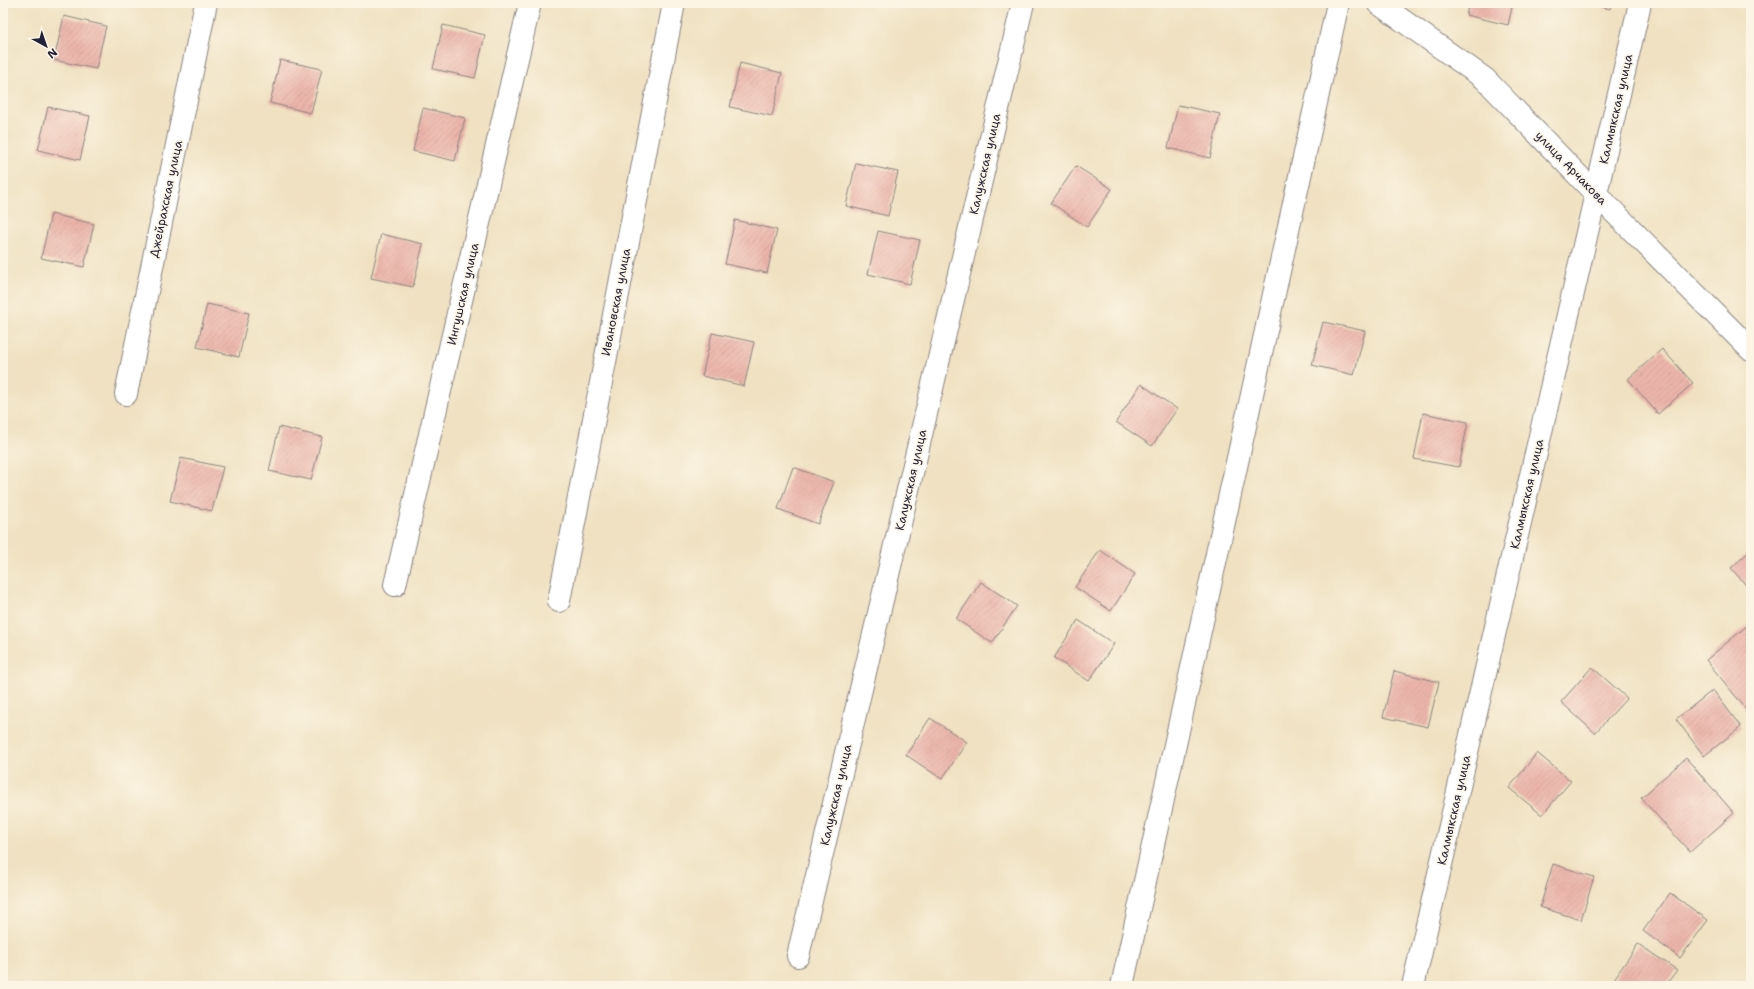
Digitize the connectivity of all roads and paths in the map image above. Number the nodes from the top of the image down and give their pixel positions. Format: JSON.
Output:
{"nodes":[{"id":1,"x":206,"y":3,"type":"edge"},
{"id":2,"x":530,"y":3,"type":"edge"},
{"id":3,"x":674,"y":3,"type":"edge"},
{"id":4,"x":1023,"y":3,"type":"edge"},
{"id":5,"x":1338,"y":3,"type":"edge"},
{"id":6,"x":1378,"y":3,"type":"edge"},
{"id":7,"x":1640,"y":3,"type":"edge"},
{"id":8,"x":1596,"y":194,"type":"junction"},
{"id":9,"x":1751,"y":350,"type":"edge"},
{"id":10,"x":126,"y":394,"type":"dead end"},
{"id":11,"x":395,"y":585,"type":"dead end"},
{"id":12,"x":559,"y":601,"type":"dead end"},
{"id":13,"x":798,"y":956,"type":"dead end"},
{"id":14,"x":1122,"y":986,"type":"edge"},
{"id":15,"x":1413,"y":986,"type":"edge"}],
"edges":[{"from":1,"to":10,"type":"street","name":"Джейрахская улица"},
{"from":2,"to":11,"type":"street","name":"Ингушская улица"},
{"from":3,"to":12,"type":"street","name":"Ивановская улица"},
{"from":4,"to":13,"type":"street","name":"Калужская улица"},
{"from":5,"to":14,"type":"street"},
{"from":6,"to":8,"type":"street","name":"улица Арчакова"},
{"from":7,"to":8,"type":"street","name":"Калмыкская улица"},
{"from":8,"to":9,"type":"street","name":"улица Арчакова"},
{"from":8,"to":15,"type":"street","name":"Калмыкская улица"}]}
